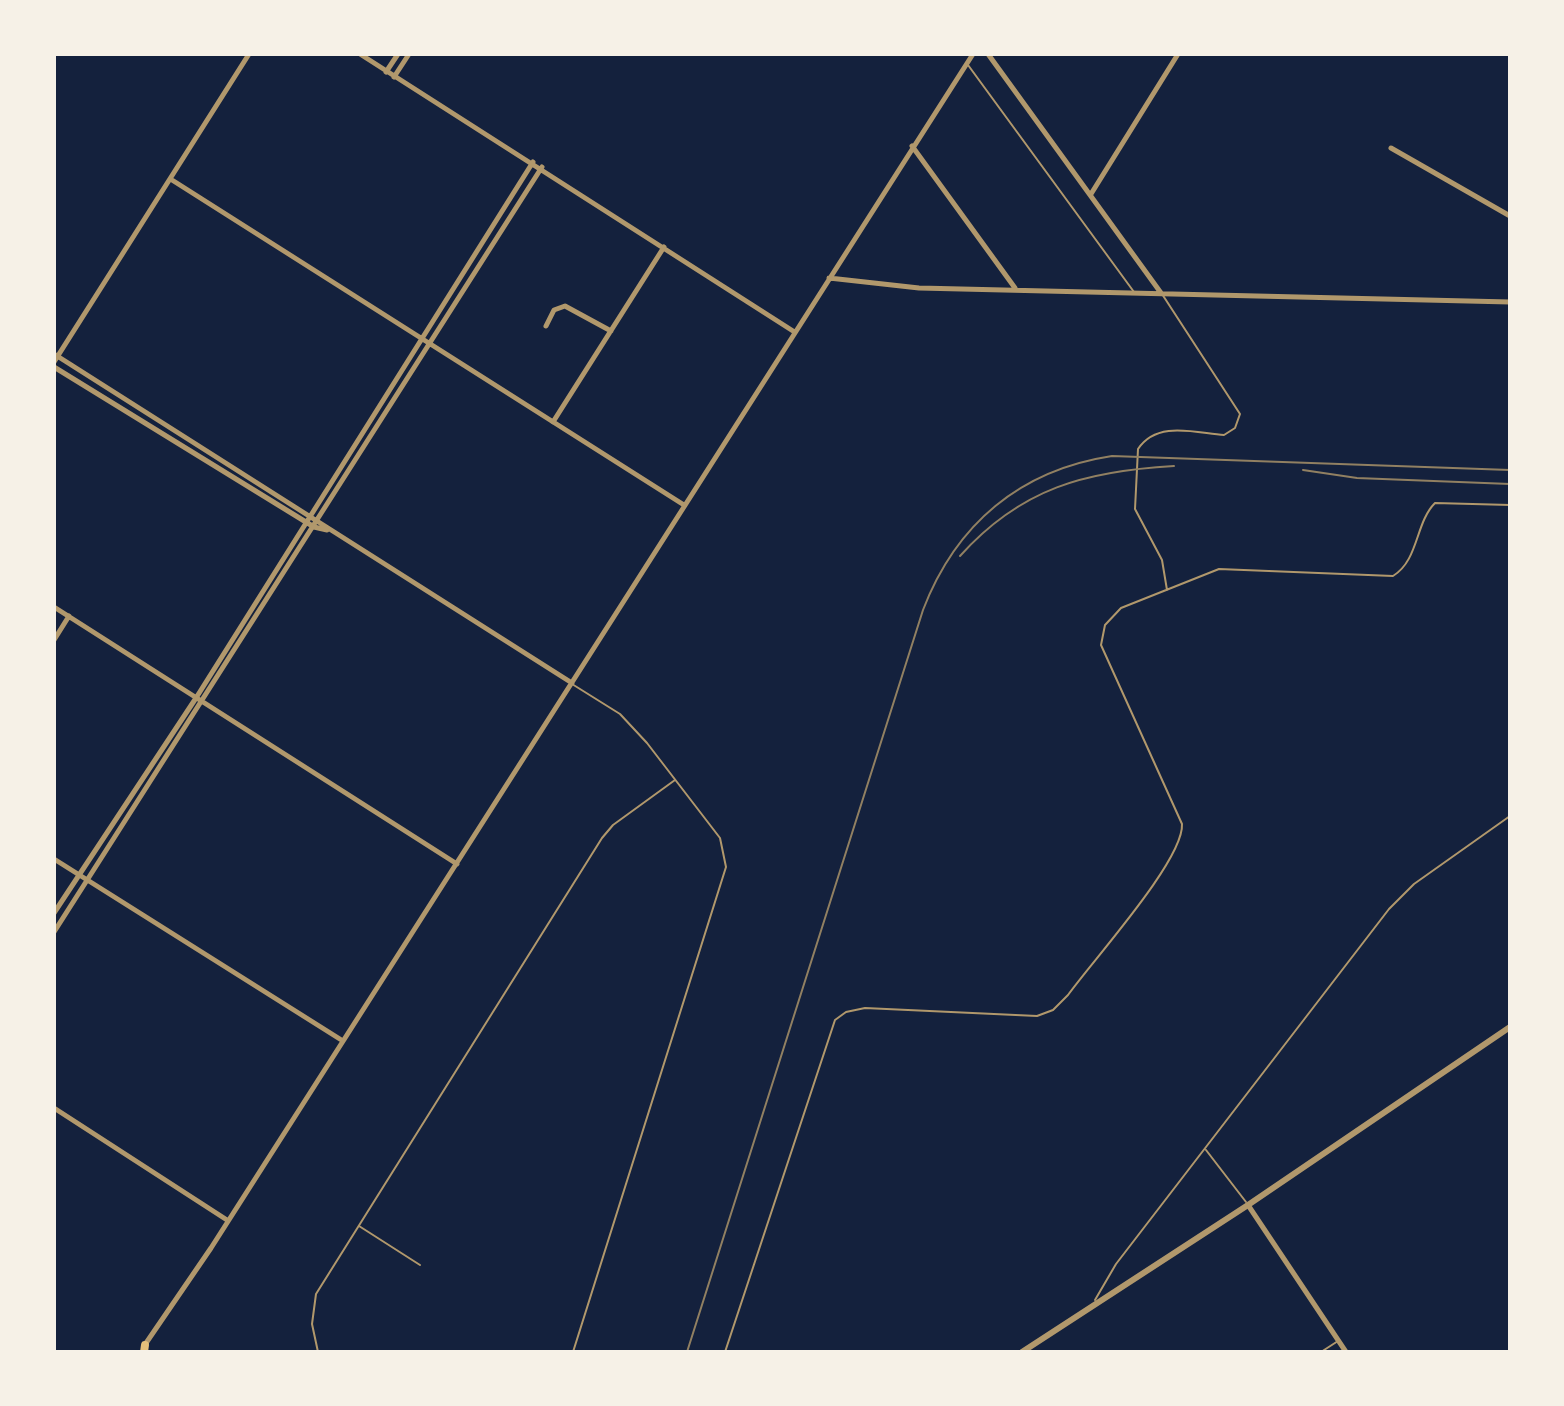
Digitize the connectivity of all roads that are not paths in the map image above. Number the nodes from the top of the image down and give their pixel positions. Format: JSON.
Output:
{"nodes":[{"id":1,"x":249,"y":54,"type":"edge"},
{"id":2,"x":360,"y":54,"type":"edge"},
{"id":3,"x":398,"y":54,"type":"edge"},
{"id":4,"x":409,"y":54,"type":"edge"},
{"id":5,"x":973,"y":54,"type":"edge"},
{"id":6,"x":988,"y":54,"type":"edge"},
{"id":7,"x":1178,"y":54,"type":"edge"},
{"id":8,"x":967,"y":64,"type":"junction"},
{"id":9,"x":386,"y":72,"type":"junction"},
{"id":10,"x":394,"y":77,"type":"junction"},
{"id":11,"x":912,"y":146,"type":"junction"},
{"id":12,"x":1391,"y":148,"type":"dead end"},
{"id":13,"x":533,"y":162,"type":"junction"},
{"id":14,"x":542,"y":167,"type":"junction"},
{"id":15,"x":172,"y":180,"type":"junction"},
{"id":16,"x":1091,"y":194,"type":"junction"},
{"id":17,"x":1510,"y":216,"type":"edge"},
{"id":18,"x":664,"y":247,"type":"junction"},
{"id":19,"x":829,"y":278,"type":"junction"},
{"id":20,"x":1015,"y":288,"type":"junction"},
{"id":21,"x":1134,"y":292,"type":"junction"},
{"id":22,"x":1161,"y":293,"type":"junction"},
{"id":23,"x":1510,"y":302,"type":"edge"},
{"id":24,"x":546,"y":326,"type":"dead end"},
{"id":25,"x":611,"y":331,"type":"junction"},
{"id":26,"x":793,"y":331,"type":"junction"},
{"id":27,"x":423,"y":340,"type":"junction"},
{"id":28,"x":430,"y":344,"type":"junction"},
{"id":29,"x":56,"y":355,"type":"edge"},
{"id":30,"x":54,"y":364,"type":"edge"},
{"id":31,"x":553,"y":422,"type":"junction"},
{"id":32,"x":684,"y":505,"type":"junction"},
{"id":33,"x":1510,"y":505,"type":"edge"},
{"id":34,"x":311,"y":515,"type":"junction"},
{"id":35,"x":318,"y":520,"type":"junction"},
{"id":36,"x":306,"y":523,"type":"junction"},
{"id":37,"x":314,"y":527,"type":"junction"},
{"id":38,"x":328,"y":531,"type":"junction"},
{"id":39,"x":1167,"y":590,"type":"junction"},
{"id":40,"x":54,"y":607,"type":"edge"},
{"id":41,"x":69,"y":616,"type":"junction"},
{"id":42,"x":54,"y":640,"type":"edge"},
{"id":43,"x":572,"y":683,"type":"junction"},
{"id":44,"x":196,"y":698,"type":"junction"},
{"id":45,"x":203,"y":702,"type":"junction"},
{"id":46,"x":675,"y":780,"type":"junction"},
{"id":47,"x":1510,"y":816,"type":"edge"},
{"id":48,"x":54,"y":859,"type":"edge"},
{"id":49,"x":457,"y":864,"type":"junction"},
{"id":50,"x":79,"y":875,"type":"junction"},
{"id":51,"x":88,"y":880,"type":"junction"},
{"id":52,"x":54,"y":913,"type":"edge"},
{"id":53,"x":54,"y":932,"type":"edge"},
{"id":54,"x":1510,"y":1027,"type":"edge"},
{"id":55,"x":343,"y":1041,"type":"junction"},
{"id":56,"x":54,"y":1108,"type":"edge"},
{"id":57,"x":1206,"y":1149,"type":"junction"},
{"id":58,"x":1248,"y":1205,"type":"junction"},
{"id":59,"x":227,"y":1220,"type":"junction"},
{"id":60,"x":358,"y":1225,"type":"junction"},
{"id":61,"x":420,"y":1265,"type":"dead end"},
{"id":62,"x":1094,"y":1305,"type":"junction"},
{"id":63,"x":1339,"y":1341,"type":"junction"},
{"id":64,"x":143,"y":1350,"type":"edge"},
{"id":65,"x":318,"y":1352,"type":"edge"},
{"id":66,"x":573,"y":1352,"type":"edge"},
{"id":67,"x":725,"y":1352,"type":"edge"},
{"id":68,"x":1022,"y":1352,"type":"edge"},
{"id":69,"x":1321,"y":1352,"type":"edge"},
{"id":70,"x":1346,"y":1352,"type":"edge"}],
"edges":[{"from":1,"to":15,"type":"street"},
{"from":2,"to":9,"type":"street"},
{"from":3,"to":9,"type":"street"},
{"from":4,"to":10,"type":"street"},
{"from":5,"to":8,"type":"street"},
{"from":6,"to":16,"type":"street"},
{"from":7,"to":16,"type":"street"},
{"from":8,"to":11,"type":"street"},
{"from":8,"to":21,"type":"lane"},
{"from":9,"to":10,"type":"street"},
{"from":10,"to":13,"type":"street"},
{"from":11,"to":19,"type":"street"},
{"from":11,"to":20,"type":"street"},
{"from":12,"to":17,"type":"street"},
{"from":13,"to":14,"type":"street"},
{"from":13,"to":27,"type":"street"},
{"from":14,"to":18,"type":"street"},
{"from":14,"to":28,"type":"street"},
{"from":15,"to":27,"type":"street"},
{"from":15,"to":29,"type":"street"},
{"from":16,"to":22,"type":"street"},
{"from":18,"to":25,"type":"street"},
{"from":18,"to":26,"type":"street"},
{"from":19,"to":20,"type":"street"},
{"from":19,"to":26,"type":"street"},
{"from":20,"to":21,"type":"street"},
{"from":21,"to":22,"type":"street"},
{"from":22,"to":23,"type":"street"},
{"from":22,"to":39,"type":"lane"},
{"from":24,"to":25,"type":"street"},
{"from":25,"to":31,"type":"street"},
{"from":26,"to":32,"type":"street"},
{"from":27,"to":28,"type":"street"},
{"from":27,"to":34,"type":"street"},
{"from":28,"to":31,"type":"street"},
{"from":28,"to":35,"type":"street"},
{"from":29,"to":30,"type":"street"},
{"from":29,"to":34,"type":"street"},
{"from":30,"to":36,"type":"street"},
{"from":31,"to":32,"type":"street"},
{"from":32,"to":43,"type":"street"},
{"from":33,"to":39,"type":"lane"},
{"from":34,"to":35,"type":"street"},
{"from":34,"to":36,"type":"street"},
{"from":35,"to":37,"type":"street"},
{"from":35,"to":38,"type":"street"},
{"from":36,"to":37,"type":"street"},
{"from":36,"to":44,"type":"street"},
{"from":37,"to":38,"type":"street"},
{"from":37,"to":45,"type":"street"},
{"from":38,"to":43,"type":"street"},
{"from":39,"to":67,"type":"lane"},
{"from":40,"to":41,"type":"street"},
{"from":41,"to":42,"type":"street"},
{"from":41,"to":44,"type":"street"},
{"from":43,"to":46,"type":"lane"},
{"from":43,"to":49,"type":"street"},
{"from":44,"to":45,"type":"street"},
{"from":44,"to":50,"type":"street"},
{"from":45,"to":49,"type":"street"},
{"from":45,"to":51,"type":"street"},
{"from":46,"to":60,"type":"lane"},
{"from":46,"to":66,"type":"lane"},
{"from":47,"to":57,"type":"lane"},
{"from":48,"to":50,"type":"street"},
{"from":49,"to":55,"type":"street"},
{"from":50,"to":51,"type":"street"},
{"from":50,"to":52,"type":"street"},
{"from":51,"to":53,"type":"street"},
{"from":51,"to":55,"type":"street"},
{"from":54,"to":58,"type":"street"},
{"from":55,"to":59,"type":"street"},
{"from":56,"to":59,"type":"street"},
{"from":57,"to":58,"type":"lane"},
{"from":57,"to":62,"type":"lane"},
{"from":58,"to":62,"type":"street"},
{"from":58,"to":63,"type":"street"},
{"from":59,"to":64,"type":"street"},
{"from":60,"to":61,"type":"lane"},
{"from":60,"to":65,"type":"lane"},
{"from":62,"to":68,"type":"street"},
{"from":63,"to":69,"type":"lane"},
{"from":63,"to":70,"type":"street"}]}
